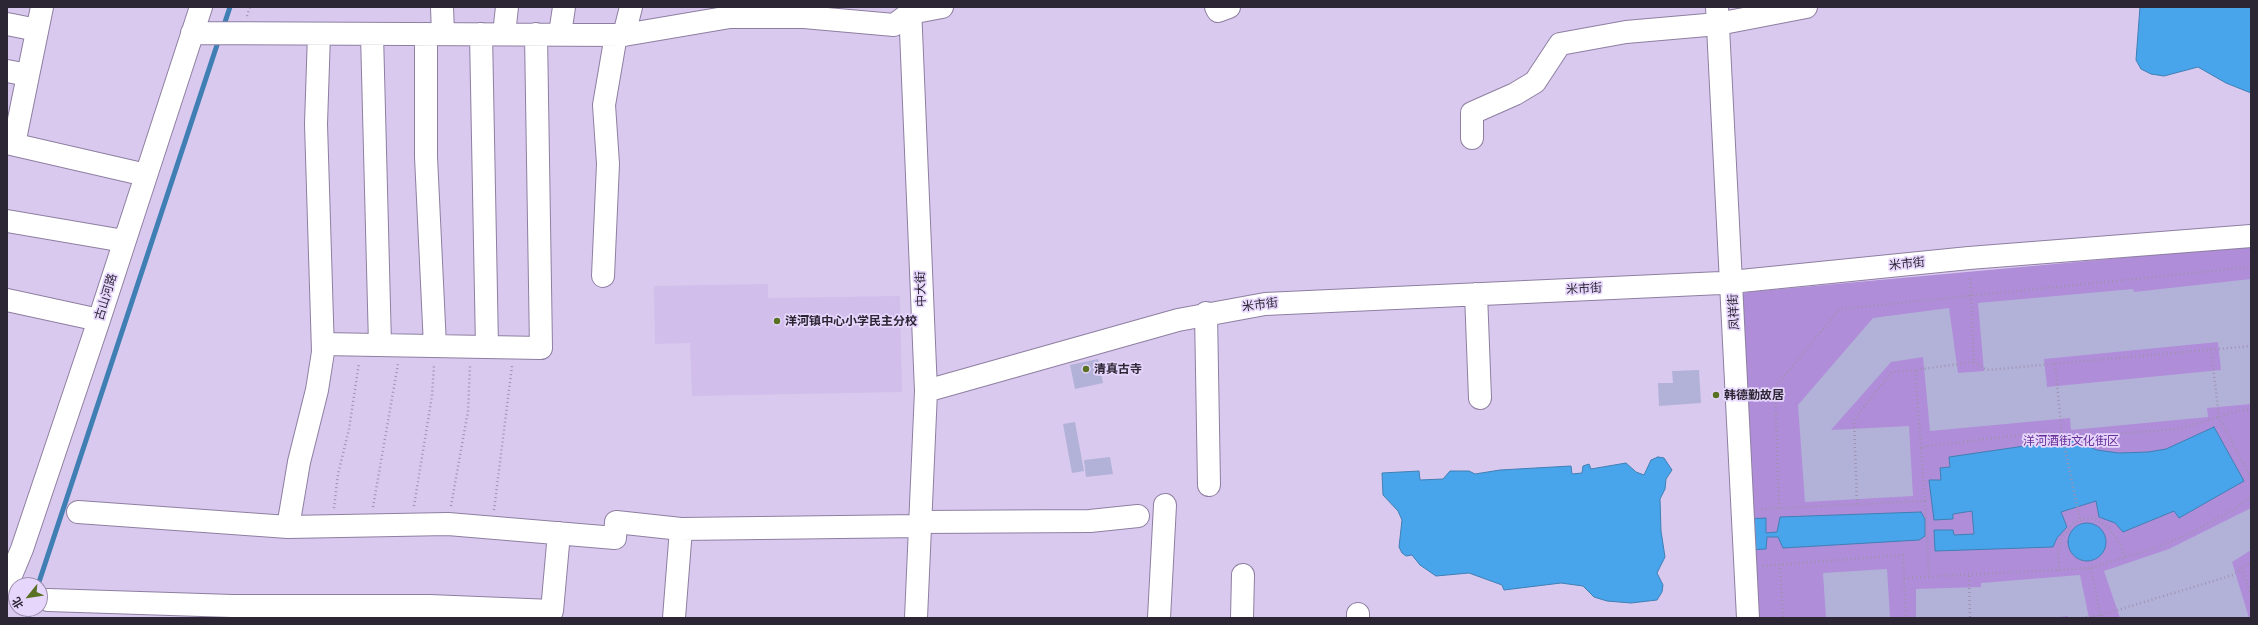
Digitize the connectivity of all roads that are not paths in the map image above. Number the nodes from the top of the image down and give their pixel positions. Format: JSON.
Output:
{"nodes":[{"id":1,"x":42,"y":7,"type":"edge"},
{"id":2,"x":201,"y":7,"type":"edge"},
{"id":3,"x":442,"y":7,"type":"edge"},
{"id":4,"x":507,"y":7,"type":"edge"},
{"id":5,"x":564,"y":7,"type":"edge"},
{"id":6,"x":631,"y":7,"type":"edge"},
{"id":7,"x":942,"y":7,"type":"edge"},
{"id":8,"x":1216,"y":7,"type":"edge"},
{"id":9,"x":1230,"y":7,"type":"edge"},
{"id":10,"x":1806,"y":7,"type":"edge"},
{"id":11,"x":910,"y":10,"type":"edge"},
{"id":12,"x":1717,"y":15,"type":"edge"},
{"id":13,"x":7,"y":24,"type":"edge"},
{"id":14,"x":37,"y":30,"type":"junction"},
{"id":15,"x":192,"y":33,"type":"junction"},
{"id":16,"x":319,"y":34,"type":"junction"},
{"id":17,"x":372,"y":34,"type":"junction"},
{"id":18,"x":435,"y":34,"type":"junction"},
{"id":19,"x":480,"y":34,"type":"junction"},
{"id":20,"x":504,"y":34,"type":"junction"},
{"id":21,"x":536,"y":34,"type":"junction"},
{"id":22,"x":560,"y":34,"type":"junction"},
{"id":23,"x":620,"y":35,"type":"junction"},
{"id":24,"x":7,"y":71,"type":"edge"},
{"id":25,"x":28,"y":76,"type":"junction"},
{"id":26,"x":1472,"y":138,"type":"dead end"},
{"id":27,"x":11,"y":143,"type":"edge"},
{"id":28,"x":146,"y":175,"type":"junction"},
{"id":29,"x":7,"y":221,"type":"edge"},
{"id":30,"x":2251,"y":236,"type":"edge"},
{"id":31,"x":124,"y":241,"type":"junction"},
{"id":32,"x":603,"y":276,"type":"dead end"},
{"id":33,"x":1732,"y":282,"type":"junction"},
{"id":34,"x":1476,"y":294,"type":"junction"},
{"id":35,"x":8,"y":304,"type":"edge"},
{"id":36,"x":1206,"y":314,"type":"junction"},
{"id":37,"x":99,"y":320,"type":"junction"},
{"id":38,"x":323,"y":344,"type":"junction"},
{"id":39,"x":381,"y":345,"type":"junction"},
{"id":40,"x":435,"y":346,"type":"junction"},
{"id":41,"x":478,"y":347,"type":"junction"},
{"id":42,"x":926,"y":391,"type":"junction"},
{"id":43,"x":1480,"y":398,"type":"dead end"},
{"id":44,"x":1209,"y":486,"type":"dead end"},
{"id":45,"x":1165,"y":505,"type":"dead end"},
{"id":46,"x":78,"y":512,"type":"dead end"},
{"id":47,"x":1138,"y":516,"type":"dead end"},
{"id":48,"x":920,"y":524,"type":"junction"},
{"id":49,"x":288,"y":527,"type":"junction"},
{"id":50,"x":680,"y":529,"type":"junction"},
{"id":51,"x":559,"y":533,"type":"junction"},
{"id":52,"x":14,"y":547,"type":"edge"},
{"id":53,"x":1243,"y":575,"type":"dead end"},
{"id":54,"x":7,"y":585,"type":"edge"},
{"id":55,"x":48,"y":600,"type":"dead end"},
{"id":56,"x":674,"y":618,"type":"edge"},
{"id":57,"x":916,"y":618,"type":"edge"},
{"id":58,"x":1159,"y":618,"type":"edge"},
{"id":59,"x":1242,"y":618,"type":"edge"},
{"id":60,"x":1748,"y":618,"type":"edge"}],
"edges":[{"from":1,"to":14,"type":"street"},
{"from":2,"to":15,"type":"street","name":"古山河路"},
{"from":3,"to":18,"type":"street"},
{"from":4,"to":20,"type":"street"},
{"from":5,"to":22,"type":"street"},
{"from":6,"to":23,"type":"street"},
{"from":7,"to":11,"type":"street"},
{"from":8,"to":9,"type":"street"},
{"from":10,"to":12,"type":"street"},
{"from":11,"to":23,"type":"street"},
{"from":11,"to":42,"type":"street","name":"中大街"},
{"from":12,"to":26,"type":"street"},
{"from":12,"to":33,"type":"street","name":"凤祥街"},
{"from":13,"to":14,"type":"street"},
{"from":14,"to":25,"type":"street"},
{"from":15,"to":16,"type":"street"},
{"from":15,"to":28,"type":"street","name":"古山河路"},
{"from":16,"to":17,"type":"street"},
{"from":16,"to":38,"type":"street"},
{"from":17,"to":18,"type":"street"},
{"from":17,"to":39,"type":"street"},
{"from":18,"to":19,"type":"street"},
{"from":18,"to":40,"type":"street"},
{"from":19,"to":20,"type":"street"},
{"from":19,"to":41,"type":"street"},
{"from":20,"to":21,"type":"street"},
{"from":21,"to":22,"type":"street"},
{"from":21,"to":41,"type":"street"},
{"from":22,"to":23,"type":"street"},
{"from":23,"to":32,"type":"street"},
{"from":24,"to":25,"type":"street"},
{"from":25,"to":27,"type":"street"},
{"from":27,"to":28,"type":"street"},
{"from":28,"to":31,"type":"street","name":"古山河路"},
{"from":29,"to":31,"type":"street"},
{"from":30,"to":33,"type":"street","name":"米市街"},
{"from":31,"to":37,"type":"street","name":"古山河路"},
{"from":33,"to":34,"type":"street","name":"米市街"},
{"from":33,"to":60,"type":"street","name":"凤祥街"},
{"from":34,"to":36,"type":"street","name":"米市街"},
{"from":34,"to":43,"type":"street"},
{"from":35,"to":37,"type":"street"},
{"from":36,"to":42,"type":"street","name":"米市街"},
{"from":36,"to":44,"type":"street"},
{"from":37,"to":52,"type":"street","name":"古山河路"},
{"from":38,"to":39,"type":"street"},
{"from":38,"to":49,"type":"street"},
{"from":39,"to":40,"type":"street"},
{"from":40,"to":41,"type":"street"},
{"from":42,"to":48,"type":"street","name":"中大街"},
{"from":45,"to":58,"type":"street"},
{"from":46,"to":49,"type":"street"},
{"from":47,"to":48,"type":"street"},
{"from":48,"to":50,"type":"street"},
{"from":48,"to":57,"type":"street","name":"中大街"},
{"from":49,"to":51,"type":"street"},
{"from":50,"to":51,"type":"street"},
{"from":50,"to":56,"type":"street"},
{"from":51,"to":55,"type":"street"},
{"from":52,"to":54,"type":"street","name":"古山河路"},
{"from":53,"to":59,"type":"street"}]}
